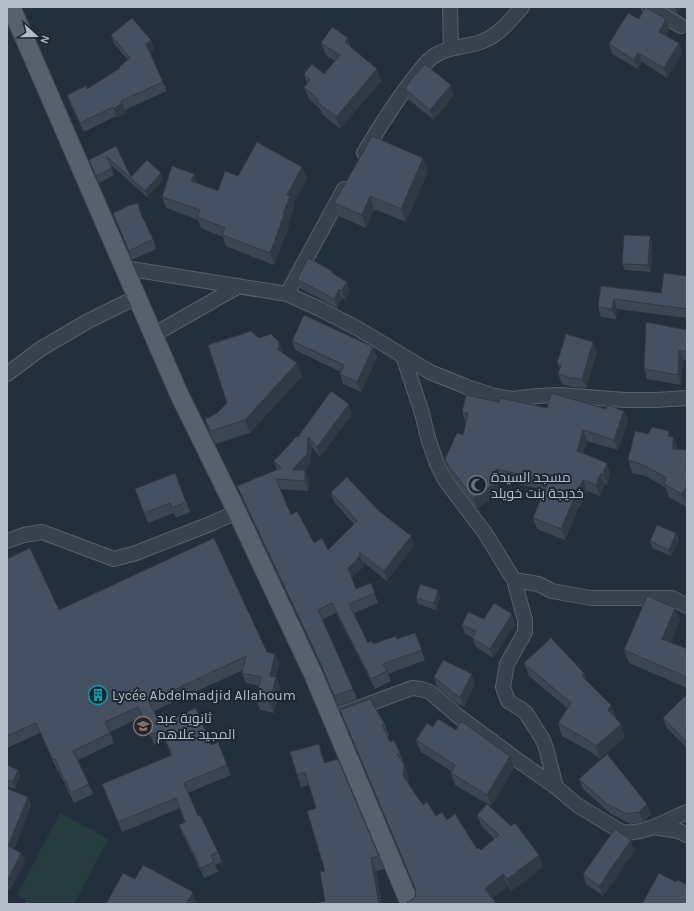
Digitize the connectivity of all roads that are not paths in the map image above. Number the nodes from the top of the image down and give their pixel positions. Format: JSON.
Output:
{"nodes":[{"id":1,"x":12,"y":7,"type":"edge"},
{"id":2,"x":450,"y":7,"type":"edge"},
{"id":3,"x":522,"y":7,"type":"edge"},
{"id":4,"x":649,"y":7,"type":"edge"},
{"id":5,"x":681,"y":26,"type":"dead end"},
{"id":6,"x":451,"y":49,"type":"junction"},
{"id":7,"x":357,"y":166,"type":"edge"},
{"id":8,"x":350,"y":179,"type":"edge"},
{"id":9,"x":125,"y":268,"type":"junction"},
{"id":10,"x":239,"y":286,"type":"junction"},
{"id":11,"x":287,"y":294,"type":"junction"},
{"id":12,"x":137,"y":297,"type":"junction"},
{"id":13,"x":153,"y":335,"type":"junction"},
{"id":14,"x":403,"y":356,"type":"junction"},
{"id":15,"x":7,"y":374,"type":"edge"},
{"id":16,"x":687,"y":398,"type":"edge"},
{"id":17,"x":237,"y":512,"type":"junction"},
{"id":18,"x":7,"y":541,"type":"edge"},
{"id":19,"x":514,"y":580,"type":"junction"},
{"id":20,"x":687,"y":595,"type":"edge"},
{"id":21,"x":672,"y":598,"type":"junction"},
{"id":22,"x":687,"y":606,"type":"edge"},
{"id":23,"x":331,"y":718,"type":"junction"},
{"id":24,"x":556,"y":787,"type":"junction"},
{"id":25,"x":687,"y":812,"type":"edge"},
{"id":26,"x":654,"y":827,"type":"junction"},
{"id":27,"x":687,"y":835,"type":"edge"},
{"id":28,"x":410,"y":904,"type":"edge"}],
"edges":[{"from":1,"to":9,"type":"main road"},
{"from":2,"to":6,"type":"street"},
{"from":3,"to":6,"type":"street"},
{"from":4,"to":5,"type":"street"},
{"from":6,"to":7,"type":"street"},
{"from":8,"to":11,"type":"street"},
{"from":9,"to":10,"type":"street"},
{"from":9,"to":12,"type":"main road"},
{"from":10,"to":11,"type":"street"},
{"from":10,"to":13,"type":"street"},
{"from":11,"to":14,"type":"street"},
{"from":12,"to":13,"type":"main road"},
{"from":12,"to":15,"type":"street"},
{"from":13,"to":17,"type":"main road"},
{"from":14,"to":16,"type":"street"},
{"from":14,"to":19,"type":"street"},
{"from":17,"to":18,"type":"street"},
{"from":17,"to":23,"type":"main road"},
{"from":19,"to":21,"type":"street"},
{"from":19,"to":24,"type":"street"},
{"from":20,"to":21,"type":"street"},
{"from":21,"to":22,"type":"street"},
{"from":23,"to":24,"type":"street"},
{"from":23,"to":28,"type":"main road"},
{"from":24,"to":26,"type":"street"},
{"from":25,"to":26,"type":"street"},
{"from":26,"to":27,"type":"street"}]}
